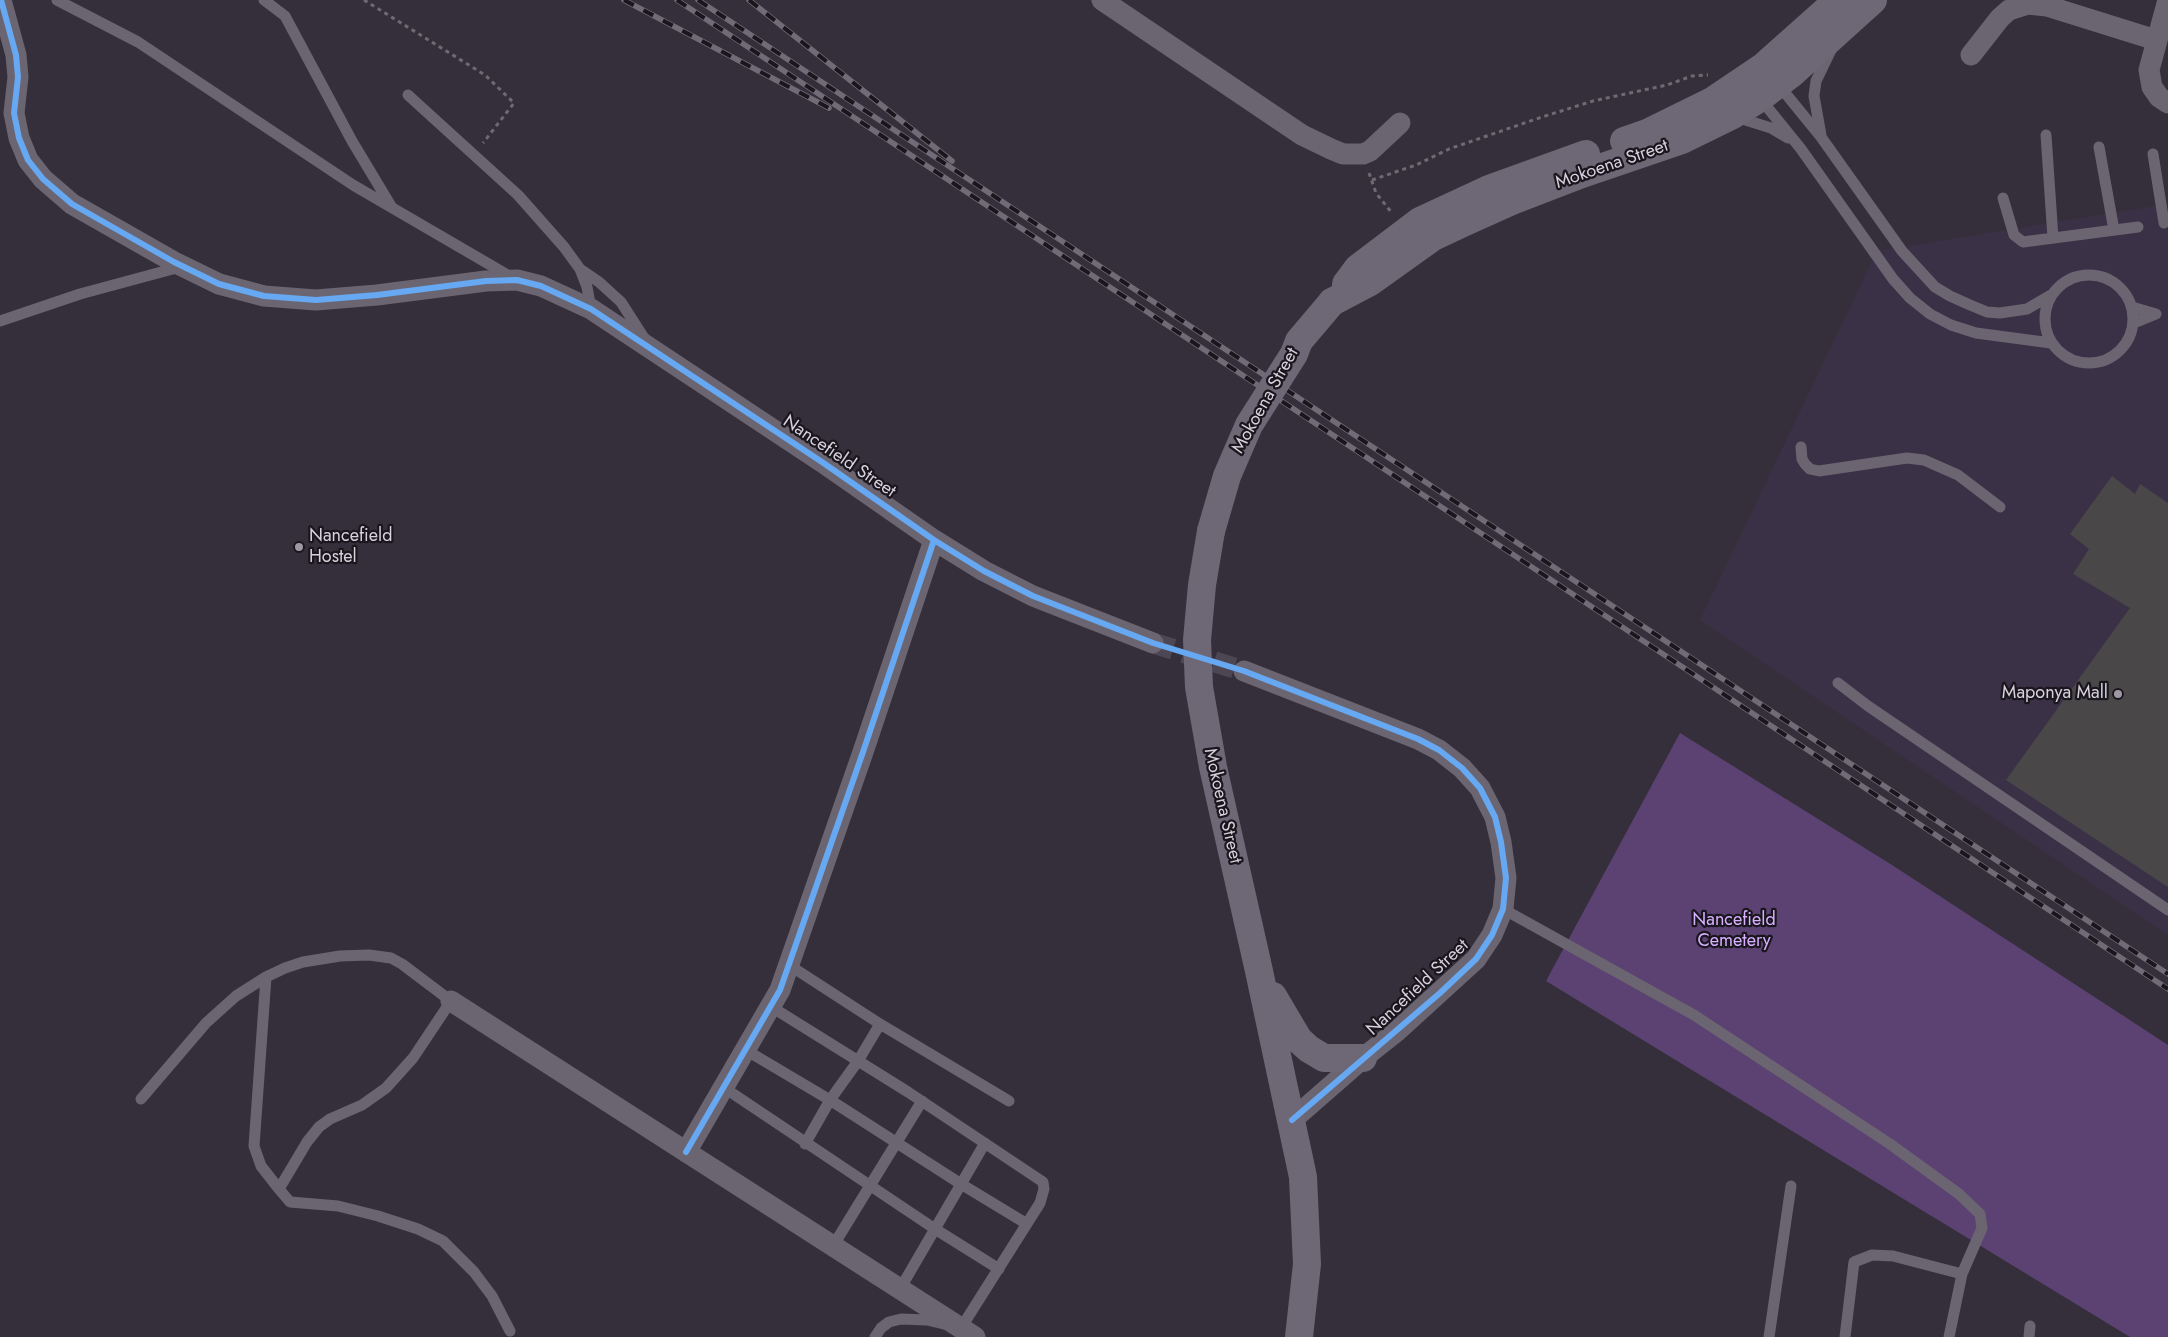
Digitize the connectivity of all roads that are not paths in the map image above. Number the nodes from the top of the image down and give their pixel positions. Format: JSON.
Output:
{"nodes":[{"id":1,"x":2,"y":0,"type":"edge"},
{"id":2,"x":58,"y":0,"type":"edge"},
{"id":3,"x":264,"y":0,"type":"edge"},
{"id":4,"x":1838,"y":0,"type":"edge"},
{"id":5,"x":1874,"y":0,"type":"edge"},
{"id":6,"x":2168,"y":0,"type":"edge"},
{"id":7,"x":1106,"y":1,"type":"edge"},
{"id":8,"x":1839,"y":33,"type":"junction"},
{"id":9,"x":2156,"y":40,"type":"junction"},
{"id":10,"x":1971,"y":55,"type":"dead end"},
{"id":11,"x":1751,"y":89,"type":"junction"},
{"id":12,"x":408,"y":95,"type":"dead end"},
{"id":13,"x":2168,"y":103,"type":"edge"},
{"id":14,"x":1400,"y":123,"type":"dead end"},
{"id":15,"x":2046,"y":135,"type":"dead end"},
{"id":16,"x":1822,"y":137,"type":"junction"},
{"id":17,"x":2099,"y":147,"type":"dead end"},
{"id":18,"x":1801,"y":149,"type":"junction"},
{"id":19,"x":2153,"y":154,"type":"dead end"},
{"id":20,"x":2003,"y":198,"type":"dead end"},
{"id":21,"x":392,"y":208,"type":"junction"},
{"id":22,"x":2164,"y":223,"type":"dead end"},
{"id":23,"x":2138,"y":227,"type":"dead end"},
{"id":24,"x":2114,"y":230,"type":"junction"},
{"id":25,"x":2053,"y":238,"type":"junction"},
{"id":26,"x":183,"y":266,"type":"junction"},
{"id":27,"x":580,"y":269,"type":"junction"},
{"id":28,"x":516,"y":280,"type":"junction"},
{"id":29,"x":2051,"y":295,"type":"junction"},
{"id":30,"x":2132,"y":307,"type":"junction"},
{"id":31,"x":591,"y":309,"type":"junction"},
{"id":32,"x":2168,"y":312,"type":"edge"},
{"id":33,"x":2156,"y":314,"type":"junction"},
{"id":34,"x":0,"y":321,"type":"edge"},
{"id":35,"x":2134,"y":323,"type":"junction"},
{"id":36,"x":2051,"y":343,"type":"junction"},
{"id":37,"x":652,"y":350,"type":"junction"},
{"id":38,"x":1801,"y":446,"type":"dead end"},
{"id":39,"x":2000,"y":507,"type":"dead end"},
{"id":40,"x":934,"y":540,"type":"junction"},
{"id":41,"x":1153,"y":643,"type":"tunnel mouth"},
{"id":42,"x":1244,"y":671,"type":"tunnel mouth"},
{"id":43,"x":1838,"y":682,"type":"dead end"},
{"id":44,"x":1503,"y":909,"type":"junction"},
{"id":45,"x":2168,"y":910,"type":"edge"},
{"id":46,"x":789,"y":964,"type":"junction"},
{"id":47,"x":1260,"y":971,"type":"junction"},
{"id":48,"x":266,"y":977,"type":"junction"},
{"id":49,"x":451,"y":1001,"type":"junction"},
{"id":50,"x":770,"y":1006,"type":"junction"},
{"id":51,"x":880,"y":1024,"type":"junction"},
{"id":52,"x":744,"y":1049,"type":"junction"},
{"id":53,"x":1363,"y":1058,"type":"junction"},
{"id":54,"x":858,"y":1061,"type":"junction"},
{"id":55,"x":723,"y":1087,"type":"junction"},
{"id":56,"x":141,"y":1099,"type":"dead end"},
{"id":57,"x":830,"y":1100,"type":"junction"},
{"id":58,"x":922,"y":1101,"type":"junction"},
{"id":59,"x":1009,"y":1101,"type":"dead end"},
{"id":60,"x":1292,"y":1120,"type":"junction"},
{"id":61,"x":896,"y":1142,"type":"junction"},
{"id":62,"x":985,"y":1142,"type":"junction"},
{"id":63,"x":805,"y":1144,"type":"junction"},
{"id":64,"x":686,"y":1152,"type":"junction"},
{"id":65,"x":961,"y":1184,"type":"junction"},
{"id":66,"x":869,"y":1186,"type":"junction"},
{"id":67,"x":1791,"y":1186,"type":"dead end"},
{"id":68,"x":279,"y":1189,"type":"junction"},
{"id":69,"x":1027,"y":1224,"type":"junction"},
{"id":70,"x":935,"y":1229,"type":"junction"},
{"id":71,"x":833,"y":1246,"type":"junction"},
{"id":72,"x":999,"y":1269,"type":"junction"},
{"id":73,"x":1962,"y":1274,"type":"junction"},
{"id":74,"x":900,"y":1289,"type":"junction"},
{"id":75,"x":510,"y":1332,"type":"dead end"},
{"id":76,"x":968,"y":1332,"type":"edge"},
{"id":77,"x":875,"y":1337,"type":"edge"},
{"id":78,"x":1299,"y":1337,"type":"edge"},
{"id":79,"x":1770,"y":1337,"type":"edge"},
{"id":80,"x":1845,"y":1337,"type":"edge"},
{"id":81,"x":1949,"y":1337,"type":"edge"}],
"edges":[{"from":1,"to":26,"type":"street","name":"Nancefield Street"},
{"from":2,"to":21,"type":"lane"},
{"from":3,"to":21,"type":"lane"},
{"from":4,"to":11,"type":"main road","name":"Mokoena Street"},
{"from":5,"to":8,"type":"main road","name":"Mokoena Street"},
{"from":6,"to":9,"type":"street"},
{"from":7,"to":14,"type":"street"},
{"from":8,"to":11,"type":"main road","name":"Mokoena Street"},
{"from":8,"to":16,"type":"lane"},
{"from":9,"to":10,"type":"street"},
{"from":9,"to":13,"type":"street"},
{"from":11,"to":16,"type":"lane"},
{"from":11,"to":18,"type":"lane"},
{"from":11,"to":18,"type":"lane"},
{"from":11,"to":47,"type":"main road","name":"Mokoena Street","bridge":true},
{"from":12,"to":27,"type":"lane"},
{"from":15,"to":25,"type":"lane"},
{"from":16,"to":29,"type":"lane"},
{"from":17,"to":24,"type":"lane"},
{"from":18,"to":36,"type":"lane"},
{"from":19,"to":22,"type":"lane"},
{"from":20,"to":25,"type":"lane"},
{"from":21,"to":28,"type":"lane"},
{"from":23,"to":24,"type":"lane"},
{"from":24,"to":25,"type":"lane"},
{"from":26,"to":28,"type":"street","name":"Nancefield Street"},
{"from":26,"to":34,"type":"lane"},
{"from":27,"to":31,"type":"lane"},
{"from":27,"to":37,"type":"lane"},
{"from":28,"to":31,"type":"street","name":"Nancefield Street"},
{"from":29,"to":30,"type":"lane"},
{"from":29,"to":36,"type":"lane"},
{"from":30,"to":33,"type":"lane"},
{"from":30,"to":35,"type":"lane"},
{"from":31,"to":37,"type":"street","name":"Nancefield Street"},
{"from":32,"to":33,"type":"lane"},
{"from":33,"to":35,"type":"lane"},
{"from":35,"to":36,"type":"lane"},
{"from":37,"to":40,"type":"street","name":"Nancefield Street"},
{"from":38,"to":39,"type":"lane"},
{"from":40,"to":41,"type":"street","name":"Nancefield Street"},
{"from":40,"to":46,"type":"street"},
{"from":42,"to":44,"type":"street","name":"Nancefield Street"},
{"from":43,"to":45,"type":"lane"},
{"from":44,"to":53,"type":"street","name":"Nancefield Street"},
{"from":44,"to":73,"type":"lane"},
{"from":46,"to":50,"type":"street"},
{"from":46,"to":51,"type":"lane"},
{"from":47,"to":53,"type":"main road"},
{"from":47,"to":60,"type":"main road","name":"Mokoena Street"},
{"from":48,"to":49,"type":"lane"},
{"from":48,"to":56,"type":"lane"},
{"from":48,"to":68,"type":"lane"},
{"from":49,"to":64,"type":"street"},
{"from":49,"to":68,"type":"lane"},
{"from":50,"to":52,"type":"street"},
{"from":50,"to":54,"type":"lane"},
{"from":51,"to":54,"type":"lane"},
{"from":51,"to":59,"type":"lane"},
{"from":52,"to":55,"type":"street"},
{"from":52,"to":57,"type":"lane"},
{"from":53,"to":60,"type":"street","name":"Nancefield Street"},
{"from":54,"to":57,"type":"lane"},
{"from":54,"to":58,"type":"lane"},
{"from":55,"to":63,"type":"lane"},
{"from":55,"to":64,"type":"street"},
{"from":57,"to":61,"type":"lane"},
{"from":57,"to":63,"type":"lane"},
{"from":58,"to":61,"type":"lane"},
{"from":58,"to":62,"type":"lane"},
{"from":60,"to":78,"type":"main road","name":"Mokoena Street"},
{"from":61,"to":65,"type":"lane"},
{"from":61,"to":66,"type":"lane"},
{"from":62,"to":65,"type":"lane"},
{"from":62,"to":69,"type":"lane"},
{"from":63,"to":66,"type":"lane"},
{"from":64,"to":71,"type":"street"},
{"from":65,"to":69,"type":"lane"},
{"from":65,"to":70,"type":"lane"},
{"from":66,"to":70,"type":"lane"},
{"from":66,"to":71,"type":"lane"},
{"from":67,"to":79,"type":"lane"},
{"from":68,"to":75,"type":"lane"},
{"from":69,"to":72,"type":"lane"},
{"from":70,"to":72,"type":"lane"},
{"from":70,"to":74,"type":"lane"},
{"from":71,"to":74,"type":"street"},
{"from":72,"to":76,"type":"lane"},
{"from":73,"to":80,"type":"lane"},
{"from":73,"to":81,"type":"lane"},
{"from":74,"to":76,"type":"street"},
{"from":76,"to":77,"type":"lane"}]}
